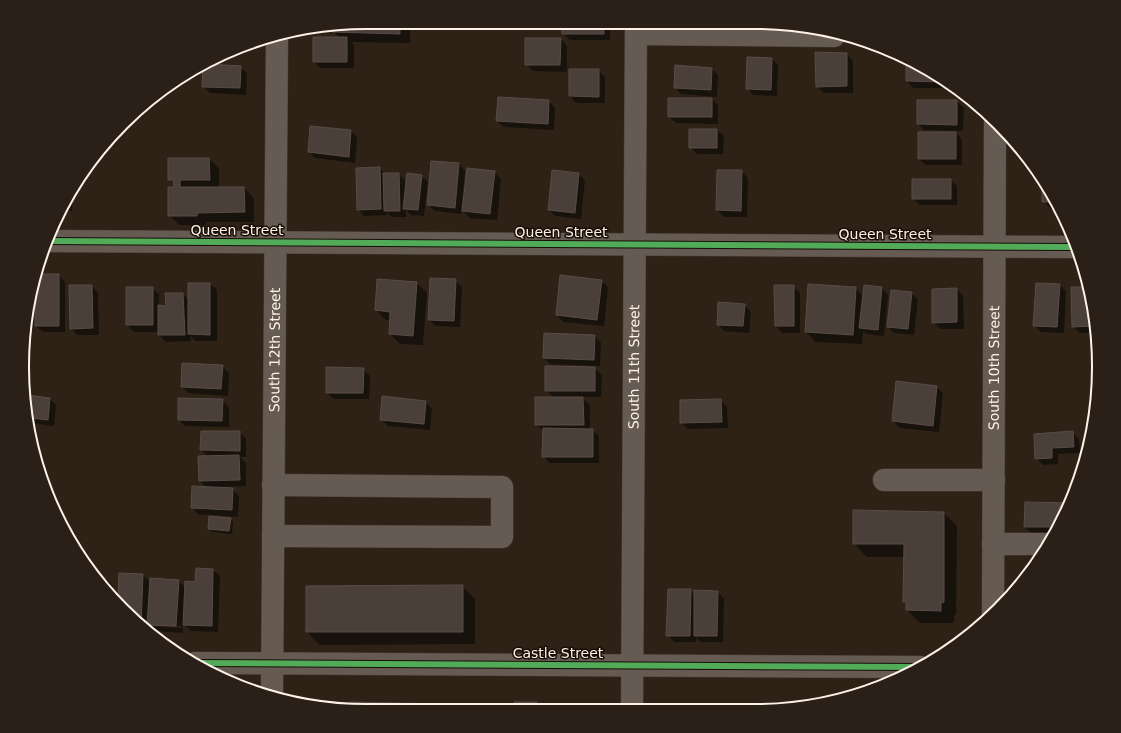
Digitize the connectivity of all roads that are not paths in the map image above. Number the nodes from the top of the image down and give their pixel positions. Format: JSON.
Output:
{"nodes":[{"id":1,"x":636,"y":29,"type":"edge"},
{"id":2,"x":822,"y":36,"type":"edge"},
{"id":3,"x":277,"y":42,"type":"edge"},
{"id":4,"x":995,"y":130,"type":"edge"},
{"id":5,"x":53,"y":241,"type":"edge"},
{"id":6,"x":275,"y":242,"type":"junction"},
{"id":7,"x":635,"y":245,"type":"junction"},
{"id":8,"x":995,"y":247,"type":"junction"},
{"id":9,"x":1070,"y":247,"type":"edge"},
{"id":10,"x":884,"y":480,"type":"dead end"},
{"id":11,"x":994,"y":480,"type":"junction"},
{"id":12,"x":274,"y":485,"type":"junction"},
{"id":13,"x":273,"y":536,"type":"junction"},
{"id":14,"x":993,"y":544,"type":"junction"},
{"id":15,"x":1041,"y":544,"type":"edge"},
{"id":16,"x":993,"y":605,"type":"edge"},
{"id":17,"x":206,"y":663,"type":"edge"},
{"id":18,"x":272,"y":663,"type":"junction"},
{"id":19,"x":632,"y":665,"type":"junction"},
{"id":20,"x":908,"y":667,"type":"edge"},
{"id":21,"x":272,"y":690,"type":"edge"},
{"id":22,"x":632,"y":704,"type":"edge"}],
"edges":[{"from":1,"to":2,"type":"street"},
{"from":1,"to":7,"type":"street","name":"South 11th Street"},
{"from":3,"to":6,"type":"street","name":"South 12th Street"},
{"from":4,"to":8,"type":"street","name":"South 10th Street"},
{"from":5,"to":6,"type":"street","name":"Queen Street"},
{"from":6,"to":7,"type":"street","name":"Queen Street"},
{"from":6,"to":12,"type":"street","name":"South 12th Street"},
{"from":7,"to":8,"type":"street","name":"Queen Street"},
{"from":7,"to":19,"type":"street","name":"South 11th Street"},
{"from":8,"to":9,"type":"street","name":"Queen Street"},
{"from":8,"to":11,"type":"street","name":"South 10th Street"},
{"from":10,"to":11,"type":"street"},
{"from":11,"to":14,"type":"street","name":"South 10th Street"},
{"from":12,"to":13,"type":"street","name":"South 12th Street"},
{"from":12,"to":13,"type":"street"},
{"from":13,"to":18,"type":"street","name":"South 12th Street"},
{"from":14,"to":15,"type":"street"},
{"from":14,"to":16,"type":"street","name":"South 10th Street"},
{"from":17,"to":18,"type":"street","name":"Castle Street"},
{"from":18,"to":19,"type":"street","name":"Castle Street"},
{"from":18,"to":21,"type":"street","name":"South 12th Street"},
{"from":19,"to":20,"type":"street","name":"Castle Street"},
{"from":19,"to":22,"type":"street","name":"South 11th Street"}]}
